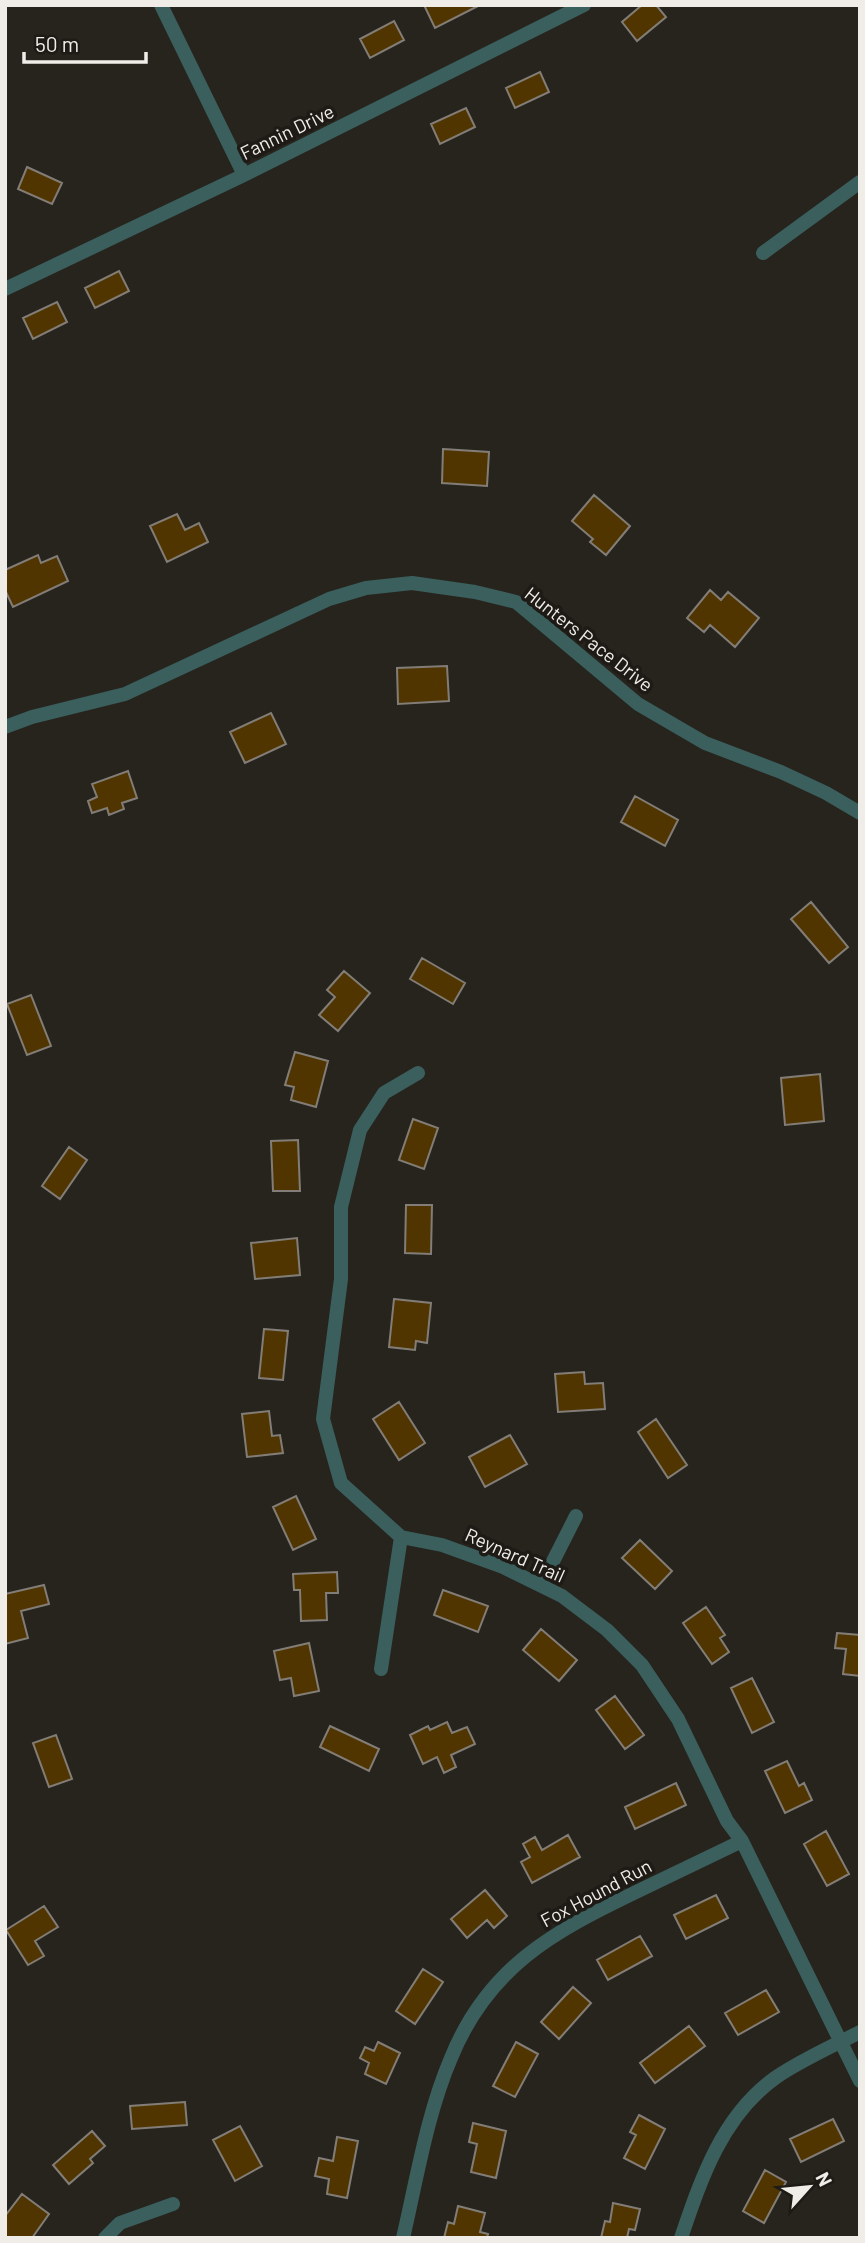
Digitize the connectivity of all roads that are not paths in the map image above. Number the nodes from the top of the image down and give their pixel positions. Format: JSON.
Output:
{"nodes":[{"id":1,"x":161,"y":5,"type":"edge"},
{"id":2,"x":584,"y":5,"type":"edge"},
{"id":3,"x":244,"y":175,"type":"junction"},
{"id":4,"x":860,"y":182,"type":"edge"},
{"id":5,"x":763,"y":253,"type":"dead end"},
{"id":6,"x":7,"y":283,"type":"edge"},
{"id":7,"x":5,"y":727,"type":"edge"},
{"id":8,"x":860,"y":813,"type":"edge"},
{"id":9,"x":418,"y":1073,"type":"dead end"},
{"id":10,"x":576,"y":1516,"type":"dead end"},
{"id":11,"x":401,"y":1537,"type":"junction"},
{"id":12,"x":541,"y":1585,"type":"junction"},
{"id":13,"x":381,"y":1669,"type":"dead end"},
{"id":14,"x":742,"y":1841,"type":"junction"},
{"id":15,"x":860,"y":2032,"type":"edge"},
{"id":16,"x":841,"y":2042,"type":"junction"},
{"id":17,"x":860,"y":2081,"type":"edge"},
{"id":18,"x":173,"y":2204,"type":"dead end"},
{"id":19,"x":105,"y":2238,"type":"edge"},
{"id":20,"x":403,"y":2238,"type":"edge"},
{"id":21,"x":681,"y":2238,"type":"edge"}],
"edges":[{"from":1,"to":3,"type":"street"},
{"from":2,"to":3,"type":"street","name":"Fannin Drive"},
{"from":3,"to":6,"type":"street","name":"Fannin Drive"},
{"from":4,"to":5,"type":"street"},
{"from":7,"to":8,"type":"street","name":"Hunters Pace Drive"},
{"from":9,"to":11,"type":"street"},
{"from":10,"to":12,"type":"street"},
{"from":11,"to":12,"type":"street","name":"Reynard Trail"},
{"from":11,"to":13,"type":"street"},
{"from":12,"to":14,"type":"street","name":"Reynard Trail"},
{"from":14,"to":16,"type":"street","name":"Reynard Trail"},
{"from":14,"to":20,"type":"street","name":"Fox Hound Run"},
{"from":15,"to":16,"type":"street"},
{"from":16,"to":17,"type":"street","name":"Reynard Trail"},
{"from":16,"to":21,"type":"street"},
{"from":18,"to":19,"type":"street"}]}
